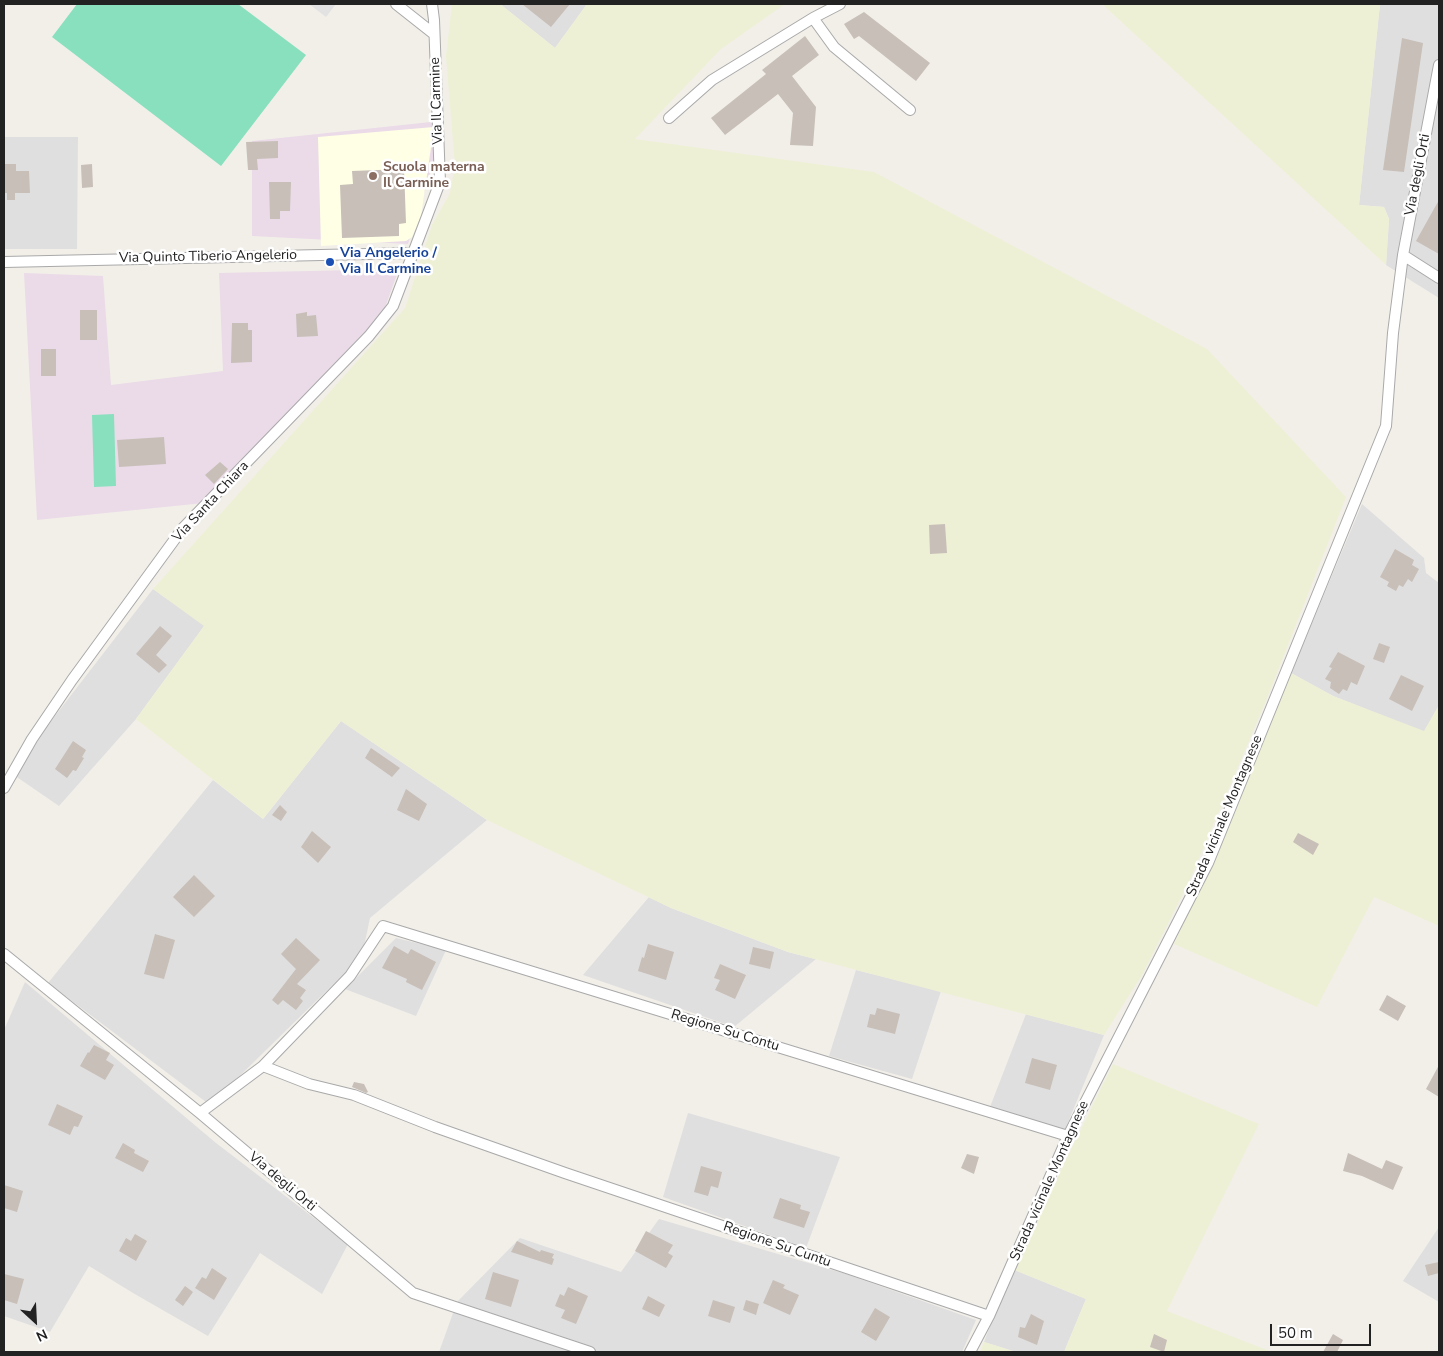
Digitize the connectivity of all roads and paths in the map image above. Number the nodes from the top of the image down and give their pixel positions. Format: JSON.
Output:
{"nodes":[{"id":1,"x":396,"y":4,"type":"edge"},
{"id":2,"x":432,"y":4,"type":"edge"},
{"id":3,"x":840,"y":4,"type":"edge"},
{"id":4,"x":813,"y":18,"type":"junction"},
{"id":5,"x":434,"y":34,"type":"junction"},
{"id":6,"x":1439,"y":65,"type":"edge"},
{"id":7,"x":910,"y":110,"type":"dead end"},
{"id":8,"x":668,"y":118,"type":"dead end"},
{"id":9,"x":412,"y":253,"type":"junction"},
{"id":10,"x":1403,"y":255,"type":"junction"},
{"id":11,"x":4,"y":262,"type":"edge"},
{"id":12,"x":1439,"y":278,"type":"edge"},
{"id":13,"x":4,"y":788,"type":"edge"},
{"id":14,"x":4,"y":954,"type":"edge"},
{"id":15,"x":263,"y":1066,"type":"junction"},
{"id":16,"x":200,"y":1113,"type":"junction"},
{"id":17,"x":1068,"y":1136,"type":"junction"},
{"id":18,"x":989,"y":1316,"type":"junction"},
{"id":19,"x":590,"y":1352,"type":"edge"},
{"id":20,"x":970,"y":1352,"type":"edge"}],
"edges":[{"from":1,"to":5,"type":"street"},
{"from":2,"to":5,"type":"street","name":"Via Il Carmine"},
{"from":3,"to":4,"type":"street"},
{"from":4,"to":7,"type":"street"},
{"from":4,"to":8,"type":"street"},
{"from":5,"to":9,"type":"street","name":"Via Il Carmine"},
{"from":6,"to":10,"type":"street","name":"Via degli Orti"},
{"from":9,"to":11,"type":"street","name":"Via Quinto Tiberio Angelerio"},
{"from":9,"to":13,"type":"street","name":"Via Santa Chiara"},
{"from":10,"to":12,"type":"street"},
{"from":10,"to":17,"type":"street","name":"Strada vicinale Montagnese"},
{"from":14,"to":16,"type":"street","name":"Via degli Orti"},
{"from":15,"to":16,"type":"street"},
{"from":15,"to":17,"type":"street","name":"Regione Su Contu"},
{"from":15,"to":18,"type":"street","name":"Regione Su Cuntu"},
{"from":16,"to":19,"type":"street","name":"Via degli Orti"},
{"from":17,"to":18,"type":"street","name":"Strada vicinale Montagnese"},
{"from":18,"to":20,"type":"street","name":"Strada vicinale Montagnese"}]}
